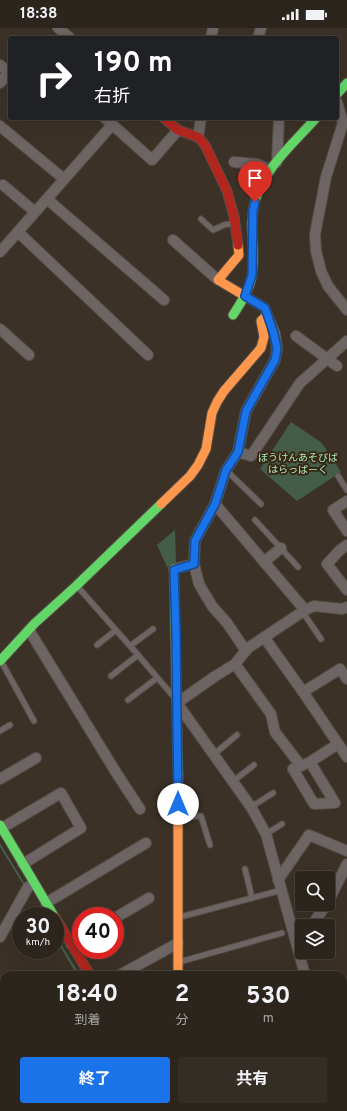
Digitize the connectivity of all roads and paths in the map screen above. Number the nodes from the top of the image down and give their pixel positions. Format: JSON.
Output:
{"nodes":[{"id":1,"x":58,"y":28,"type":"edge"},
{"id":2,"x":68,"y":36,"type":"edge"},
{"id":3,"x":0,"y":65,"type":"edge"},
{"id":4,"x":8,"y":72,"type":"edge"},
{"id":5,"x":8,"y":74,"type":"edge"},
{"id":6,"x":347,"y":82,"type":"edge"},
{"id":7,"x":0,"y":83,"type":"edge"},
{"id":8,"x":339,"y":92,"type":"edge"},
{"id":9,"x":339,"y":110,"type":"edge"},
{"id":10,"x":166,"y":120,"type":"edge"},
{"id":11,"x":200,"y":120,"type":"edge"},
{"id":12,"x":279,"y":120,"type":"edge"},
{"id":13,"x":314,"y":120,"type":"edge"},
{"id":14,"x":109,"y":121,"type":"edge"},
{"id":15,"x":0,"y":126,"type":"edge"},
{"id":16,"x":178,"y":130,"type":"junction"},
{"id":17,"x":198,"y":137,"type":"junction"},
{"id":18,"x":234,"y":162,"type":"dead end"},
{"id":19,"x":277,"y":162,"type":"junction"},
{"id":20,"x":270,"y":170,"type":"junction"},
{"id":21,"x":64,"y":179,"type":"junction"},
{"id":22,"x":3,"y":185,"type":"dead end"},
{"id":23,"x":47,"y":198,"type":"junction"},
{"id":24,"x":35,"y":212,"type":"junction"},
{"id":25,"x":201,"y":218,"type":"dead end"},
{"id":26,"x":236,"y":223,"type":"junction"},
{"id":27,"x":18,"y":232,"type":"junction"},
{"id":28,"x":173,"y":240,"type":"dead end"},
{"id":29,"x":0,"y":252,"type":"edge"},
{"id":30,"x":218,"y":280,"type":"junction"},
{"id":31,"x":245,"y":296,"type":"junction"},
{"id":32,"x":164,"y":300,"type":"dead end"},
{"id":33,"x":347,"y":310,"type":"edge"},
{"id":34,"x":233,"y":315,"type":"dead end"},
{"id":35,"x":267,"y":315,"type":"junction"},
{"id":36,"x":0,"y":329,"type":"edge"},
{"id":37,"x":296,"y":336,"type":"dead end"},
{"id":38,"x":347,"y":341,"type":"edge"},
{"id":39,"x":30,"y":355,"type":"dead end"},
{"id":40,"x":148,"y":355,"type":"dead end"},
{"id":41,"x":327,"y":358,"type":"junction"},
{"id":42,"x":337,"y":366,"type":"dead end"},
{"id":43,"x":238,"y":452,"type":"junction"},
{"id":44,"x":226,"y":470,"type":"junction"},
{"id":45,"x":338,"y":476,"type":"dead end"},
{"id":46,"x":347,"y":490,"type":"edge"},
{"id":47,"x":347,"y":501,"type":"edge"},
{"id":48,"x":215,"y":504,"type":"junction"},
{"id":49,"x":260,"y":504,"type":"dead end"},
{"id":50,"x":255,"y":520,"type":"dead end"},
{"id":51,"x":347,"y":531,"type":"edge"},
{"id":52,"x":347,"y":545,"type":"edge"},
{"id":53,"x":281,"y":548,"type":"junction"},
{"id":54,"x":264,"y":562,"type":"junction"},
{"id":55,"x":194,"y":564,"type":"junction"},
{"id":56,"x":298,"y":567,"type":"dead end"},
{"id":57,"x":174,"y":570,"type":"joint"},
{"id":58,"x":76,"y":586,"type":"junction"},
{"id":59,"x":347,"y":590,"type":"edge"},
{"id":60,"x":347,"y":607,"type":"edge"},
{"id":61,"x":304,"y":610,"type":"junction"},
{"id":62,"x":153,"y":629,"type":"dead end"},
{"id":63,"x":29,"y":630,"type":"junction"},
{"id":64,"x":116,"y":630,"type":"junction"},
{"id":65,"x":264,"y":637,"type":"junction"},
{"id":66,"x":321,"y":639,"type":"dead end"},
{"id":67,"x":97,"y":645,"type":"dead end"},
{"id":68,"x":130,"y":646,"type":"junction"},
{"id":69,"x":246,"y":651,"type":"junction"},
{"id":70,"x":138,"y":655,"type":"junction"},
{"id":71,"x":0,"y":661,"type":"edge"},
{"id":72,"x":235,"y":664,"type":"junction"},
{"id":73,"x":111,"y":676,"type":"dead end"},
{"id":74,"x":157,"y":678,"type":"junction"},
{"id":75,"x":347,"y":679,"type":"edge"},
{"id":76,"x":303,"y":692,"type":"junction"},
{"id":77,"x":128,"y":700,"type":"dead end"},
{"id":78,"x":177,"y":703,"type":"junction"},
{"id":79,"x":34,"y":721,"type":"dead end"},
{"id":80,"x":10,"y":724,"type":"dead end"},
{"id":81,"x":0,"y":730,"type":"edge"},
{"id":82,"x":237,"y":735,"type":"dead end"},
{"id":83,"x":338,"y":744,"type":"junction"},
{"id":84,"x":213,"y":755,"type":"junction"},
{"id":85,"x":347,"y":757,"type":"edge"},
{"id":86,"x":36,"y":758,"type":"dead end"},
{"id":87,"x":254,"y":765,"type":"dead end"},
{"id":88,"x":0,"y":779,"type":"edge"},
{"id":89,"x":232,"y":782,"type":"junction"},
{"id":90,"x":273,"y":793,"type":"dead end"},
{"id":91,"x":251,"y":807,"type":"junction"},
{"id":92,"x":140,"y":809,"type":"dead end"},
{"id":93,"x":178,"y":817,"type":"junction"},
{"id":94,"x":282,"y":824,"type":"dead end"},
{"id":95,"x":1,"y":826,"type":"edge"},
{"id":96,"x":266,"y":834,"type":"junction"},
{"id":97,"x":146,"y":843,"type":"dead end"},
{"id":98,"x":210,"y":845,"type":"dead end"},
{"id":99,"x":347,"y":851,"type":"edge"},
{"id":100,"x":23,"y":864,"type":"junction"},
{"id":101,"x":347,"y":864,"type":"edge"},
{"id":102,"x":245,"y":869,"type":"dead end"},
{"id":103,"x":278,"y":880,"type":"junction"},
{"id":104,"x":344,"y":882,"type":"edge"},
{"id":105,"x":34,"y":884,"type":"junction"},
{"id":106,"x":282,"y":890,"type":"junction"},
{"id":107,"x":335,"y":893,"type":"edge"},
{"id":108,"x":149,"y":898,"type":"dead end"},
{"id":109,"x":252,"y":898,"type":"junction"},
{"id":110,"x":46,"y":903,"type":"junction"},
{"id":111,"x":49,"y":907,"type":"edge"},
{"id":112,"x":124,"y":913,"type":"edge"},
{"id":113,"x":177,"y":918,"type":"junction"},
{"id":114,"x":295,"y":928,"type":"edge"},
{"id":115,"x":64,"y":932,"type":"edge"},
{"id":116,"x":282,"y":933,"type":"dead end"},
{"id":117,"x":0,"y":937,"type":"edge"},
{"id":118,"x":178,"y":943,"type":"junction"},
{"id":119,"x":71,"y":944,"type":"joint"},
{"id":120,"x":303,"y":959,"type":"edge"},
{"id":121,"x":178,"y":962,"type":"junction"},
{"id":122,"x":88,"y":971,"type":"edge"},
{"id":123,"x":127,"y":971,"type":"edge"},
{"id":124,"x":178,"y":971,"type":"edge"},
{"id":125,"x":304,"y":971,"type":"edge"}],
"edges":[{"from":1,"to":2,"type":"street"},
{"from":3,"to":4,"type":"street"},
{"from":5,"to":7,"type":"street"},
{"from":6,"to":8,"type":"street"},
{"from":9,"to":33,"type":"street"},
{"from":10,"to":16,"type":"street"},
{"from":11,"to":17,"type":"street"},
{"from":12,"to":19,"type":"street"},
{"from":13,"to":19,"type":"street"},
{"from":14,"to":16,"type":"street"},
{"from":14,"to":21,"type":"street"},
{"from":15,"to":21,"type":"street"},
{"from":16,"to":17,"type":"street"},
{"from":17,"to":26,"type":"street"},
{"from":18,"to":20,"type":"street"},
{"from":19,"to":20,"type":"street"},
{"from":20,"to":31,"type":"street"},
{"from":21,"to":23,"type":"street"},
{"from":22,"to":24,"type":"street"},
{"from":23,"to":24,"type":"street"},
{"from":23,"to":32,"type":"street"},
{"from":24,"to":27,"type":"street"},
{"from":25,"to":26,"type":"lane"},
{"from":26,"to":30,"type":"street"},
{"from":27,"to":29,"type":"street"},
{"from":27,"to":40,"type":"street"},
{"from":28,"to":30,"type":"street"},
{"from":30,"to":31,"type":"street"},
{"from":31,"to":34,"type":"street"},
{"from":31,"to":35,"type":"street"},
{"from":35,"to":43,"type":"street"},
{"from":35,"to":58,"type":"street"},
{"from":36,"to":39,"type":"street"},
{"from":37,"to":41,"type":"street"},
{"from":38,"to":41,"type":"street"},
{"from":41,"to":42,"type":"street"},
{"from":41,"to":43,"type":"street"},
{"from":43,"to":44,"type":"street"},
{"from":44,"to":48,"type":"street"},
{"from":44,"to":49,"type":"lane"},
{"from":45,"to":46,"type":"lane"},
{"from":47,"to":51,"type":"street"},
{"from":48,"to":54,"type":"street"},
{"from":48,"to":55,"type":"street"},
{"from":50,"to":53,"type":"lane"},
{"from":52,"to":59,"type":"street"},
{"from":53,"to":54,"type":"street"},
{"from":53,"to":56,"type":"lane"},
{"from":54,"to":61,"type":"street"},
{"from":55,"to":57,"type":"street"},
{"from":55,"to":69,"type":"street"},
{"from":57,"to":78,"type":"street"},
{"from":58,"to":63,"type":"street"},
{"from":58,"to":64,"type":"lane"},
{"from":60,"to":61,"type":"street"},
{"from":61,"to":65,"type":"street"},
{"from":61,"to":66,"type":"lane"},
{"from":62,"to":68,"type":"lane"},
{"from":63,"to":71,"type":"street"},
{"from":63,"to":92,"type":"street"},
{"from":64,"to":67,"type":"lane"},
{"from":64,"to":68,"type":"lane"},
{"from":65,"to":69,"type":"street"},
{"from":65,"to":76,"type":"street"},
{"from":68,"to":70,"type":"lane"},
{"from":69,"to":72,"type":"street"},
{"from":70,"to":73,"type":"lane"},
{"from":70,"to":74,"type":"lane"},
{"from":71,"to":79,"type":"lane"},
{"from":72,"to":78,"type":"street"},
{"from":72,"to":83,"type":"street"},
{"from":74,"to":77,"type":"lane"},
{"from":74,"to":78,"type":"lane"},
{"from":75,"to":76,"type":"street"},
{"from":76,"to":83,"type":"street"},
{"from":78,"to":84,"type":"street"},
{"from":78,"to":93,"type":"street"},
{"from":80,"to":81,"type":"lane"},
{"from":82,"to":84,"type":"lane"},
{"from":83,"to":85,"type":"street"},
{"from":84,"to":89,"type":"street"},
{"from":86,"to":88,"type":"street"},
{"from":87,"to":89,"type":"lane"},
{"from":89,"to":91,"type":"street"},
{"from":90,"to":91,"type":"lane"},
{"from":91,"to":96,"type":"street"},
{"from":93,"to":98,"type":"lane"},
{"from":93,"to":113,"type":"street"},
{"from":94,"to":96,"type":"lane"},
{"from":95,"to":100,"type":"street"},
{"from":95,"to":100,"type":"street"},
{"from":96,"to":103,"type":"street"},
{"from":97,"to":110,"type":"street"},
{"from":99,"to":103,"type":"street"},
{"from":100,"to":105,"type":"street"},
{"from":101,"to":104,"type":"street"},
{"from":102,"to":109,"type":"lane"},
{"from":103,"to":106,"type":"street"},
{"from":104,"to":107,"type":"street"},
{"from":105,"to":110,"type":"street"},
{"from":105,"to":117,"type":"street"},
{"from":106,"to":109,"type":"lane"},
{"from":106,"to":114,"type":"street"},
{"from":108,"to":112,"type":"street"},
{"from":109,"to":113,"type":"lane"},
{"from":110,"to":111,"type":"street"},
{"from":113,"to":118,"type":"street"},
{"from":115,"to":119,"type":"street"},
{"from":116,"to":121,"type":"lane"},
{"from":118,"to":121,"type":"street"},
{"from":118,"to":123,"type":"street"},
{"from":119,"to":122,"type":"street"},
{"from":120,"to":125,"type":"street"},
{"from":121,"to":124,"type":"street"}]}
